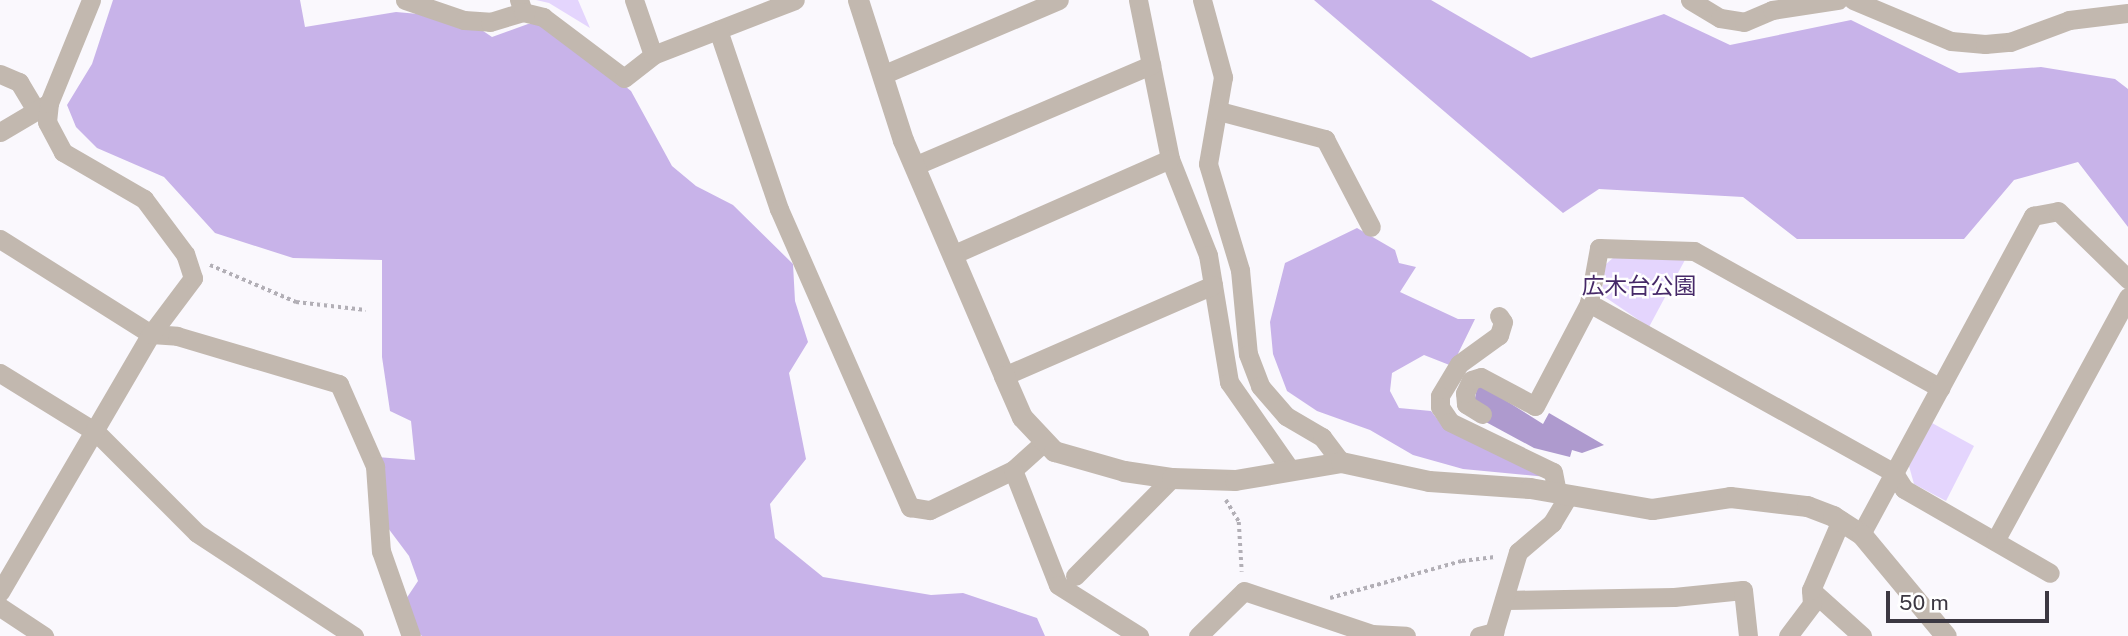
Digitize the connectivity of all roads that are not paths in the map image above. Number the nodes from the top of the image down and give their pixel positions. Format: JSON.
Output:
{"nodes":[{"id":1,"x":91,"y":0,"type":"edge"},
{"id":2,"x":405,"y":0,"type":"edge"},
{"id":3,"x":634,"y":0,"type":"edge"},
{"id":4,"x":795,"y":0,"type":"edge"},
{"id":5,"x":858,"y":0,"type":"edge"},
{"id":6,"x":1059,"y":0,"type":"edge"},
{"id":7,"x":1138,"y":0,"type":"edge"},
{"id":8,"x":1202,"y":0,"type":"edge"},
{"id":9,"x":1690,"y":0,"type":"edge"},
{"id":10,"x":1838,"y":0,"type":"edge"},
{"id":11,"x":1853,"y":0,"type":"edge"},
{"id":12,"x":521,"y":6,"type":"edge"},
{"id":13,"x":746,"y":9,"type":"edge"},
{"id":14,"x":2128,"y":13,"type":"edge"},
{"id":15,"x":718,"y":30,"type":"junction"},
{"id":16,"x":653,"y":55,"type":"junction"},
{"id":17,"x":1151,"y":65,"type":"junction"},
{"id":18,"x":0,"y":74,"type":"edge"},
{"id":19,"x":882,"y":75,"type":"junction"},
{"id":20,"x":43,"y":107,"type":"junction"},
{"id":21,"x":1219,"y":111,"type":"junction"},
{"id":22,"x":0,"y":132,"type":"edge"},
{"id":23,"x":1170,"y":159,"type":"junction"},
{"id":24,"x":914,"y":166,"type":"junction"},
{"id":25,"x":1371,"y":227,"type":"dead end"},
{"id":26,"x":0,"y":239,"type":"edge"},
{"id":27,"x":953,"y":255,"type":"junction"},
{"id":28,"x":2128,"y":279,"type":"edge"},
{"id":29,"x":1213,"y":285,"type":"junction"},
{"id":30,"x":2128,"y":298,"type":"edge"},
{"id":31,"x":1589,"y":303,"type":"junction"},
{"id":32,"x":1499,"y":316,"type":"dead end"},
{"id":33,"x":151,"y":334,"type":"junction"},
{"id":34,"x":0,"y":373,"type":"edge"},
{"id":35,"x":1004,"y":376,"type":"junction"},
{"id":36,"x":1940,"y":388,"type":"junction"},
{"id":37,"x":1482,"y":414,"type":"dead end"},
{"id":38,"x":97,"y":433,"type":"junction"},
{"id":39,"x":1042,"y":443,"type":"junction"},
{"id":40,"x":1341,"y":462,"type":"junction"},
{"id":41,"x":1290,"y":469,"type":"junction"},
{"id":42,"x":1013,"y":470,"type":"junction"},
{"id":43,"x":1894,"y":473,"type":"junction"},
{"id":44,"x":1172,"y":478,"type":"junction"},
{"id":45,"x":1563,"y":494,"type":"junction"},
{"id":46,"x":1840,"y":520,"type":"junction"},
{"id":47,"x":1861,"y":534,"type":"junction"},
{"id":48,"x":1996,"y":541,"type":"junction"},
{"id":49,"x":2050,"y":573,"type":"dead end"},
{"id":50,"x":1075,"y":576,"type":"dead end"},
{"id":51,"x":1811,"y":590,"type":"junction"},
{"id":52,"x":0,"y":592,"type":"edge"},
{"id":53,"x":1504,"y":600,"type":"junction"},
{"id":54,"x":0,"y":607,"type":"edge"},
{"id":55,"x":44,"y":636,"type":"edge"},
{"id":56,"x":354,"y":636,"type":"edge"},
{"id":57,"x":411,"y":636,"type":"edge"},
{"id":58,"x":1139,"y":636,"type":"edge"},
{"id":59,"x":1198,"y":636,"type":"edge"},
{"id":60,"x":1406,"y":636,"type":"edge"},
{"id":61,"x":1479,"y":636,"type":"edge"},
{"id":62,"x":1748,"y":636,"type":"edge"},
{"id":63,"x":1788,"y":636,"type":"edge"},
{"id":64,"x":1862,"y":636,"type":"edge"},
{"id":65,"x":1946,"y":636,"type":"edge"}],
"edges":[{"from":1,"to":20,"type":"street"},
{"from":2,"to":12,"type":"street"},
{"from":3,"to":16,"type":"street"},
{"from":4,"to":13,"type":"street"},
{"from":5,"to":19,"type":"street"},
{"from":6,"to":19,"type":"street"},
{"from":7,"to":17,"type":"street"},
{"from":8,"to":21,"type":"street"},
{"from":9,"to":10,"type":"street"},
{"from":11,"to":14,"type":"street"},
{"from":12,"to":16,"type":"street"},
{"from":13,"to":15,"type":"street"},
{"from":15,"to":16,"type":"street"},
{"from":15,"to":42,"type":"street"},
{"from":17,"to":23,"type":"street"},
{"from":17,"to":24,"type":"street"},
{"from":18,"to":20,"type":"street"},
{"from":19,"to":24,"type":"street"},
{"from":20,"to":22,"type":"street"},
{"from":20,"to":33,"type":"street"},
{"from":21,"to":25,"type":"street"},
{"from":21,"to":40,"type":"street"},
{"from":23,"to":27,"type":"street"},
{"from":23,"to":29,"type":"street"},
{"from":24,"to":27,"type":"street"},
{"from":26,"to":33,"type":"street"},
{"from":27,"to":35,"type":"street"},
{"from":28,"to":36,"type":"street"},
{"from":29,"to":35,"type":"street"},
{"from":29,"to":41,"type":"street"},
{"from":30,"to":48,"type":"street"},
{"from":31,"to":36,"type":"street"},
{"from":31,"to":37,"type":"street"},
{"from":31,"to":43,"type":"street"},
{"from":32,"to":45,"type":"street"},
{"from":33,"to":38,"type":"street"},
{"from":33,"to":57,"type":"street"},
{"from":34,"to":38,"type":"street"},
{"from":35,"to":39,"type":"street"},
{"from":36,"to":43,"type":"street"},
{"from":38,"to":52,"type":"street"},
{"from":38,"to":56,"type":"street"},
{"from":39,"to":42,"type":"street"},
{"from":39,"to":44,"type":"street"},
{"from":40,"to":41,"type":"street"},
{"from":40,"to":45,"type":"street"},
{"from":41,"to":44,"type":"street"},
{"from":42,"to":58,"type":"street"},
{"from":43,"to":47,"type":"street"},
{"from":43,"to":48,"type":"street"},
{"from":44,"to":50,"type":"street"},
{"from":45,"to":46,"type":"street"},
{"from":45,"to":53,"type":"street"},
{"from":46,"to":47,"type":"street"},
{"from":46,"to":51,"type":"street"},
{"from":47,"to":65,"type":"street"},
{"from":48,"to":49,"type":"street"},
{"from":51,"to":63,"type":"street"},
{"from":51,"to":64,"type":"street"},
{"from":53,"to":61,"type":"street"},
{"from":53,"to":62,"type":"street"},
{"from":54,"to":55,"type":"street"},
{"from":59,"to":60,"type":"street"}]}
